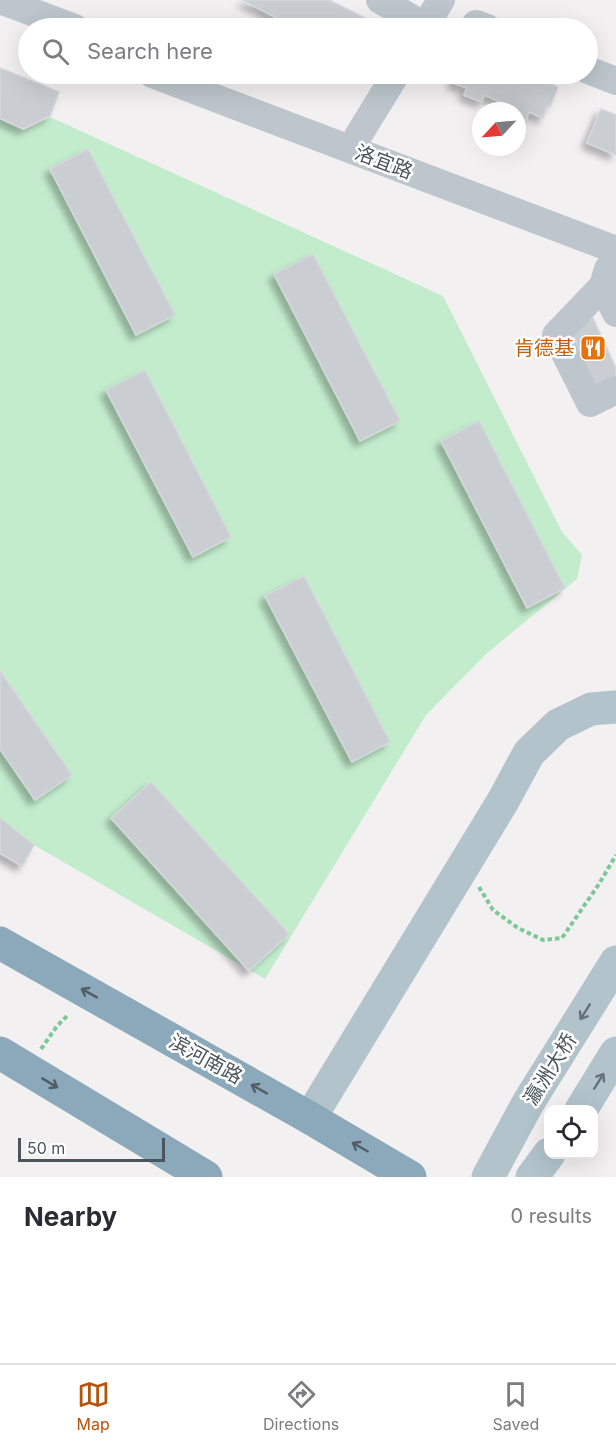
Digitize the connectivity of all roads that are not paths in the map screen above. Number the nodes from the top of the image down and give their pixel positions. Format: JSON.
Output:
{"nodes":[{"id":1,"x":380,"y":0,"type":"edge"},
{"id":2,"x":441,"y":0,"type":"edge"},
{"id":3,"x":8,"y":5,"type":"edge"},
{"id":4,"x":23,"y":18,"type":"edge"},
{"id":5,"x":46,"y":18,"type":"edge"},
{"id":6,"x":409,"y":18,"type":"edge"},
{"id":7,"x":430,"y":18,"type":"edge"},
{"id":8,"x":598,"y":74,"type":"edge"},
{"id":9,"x":616,"y":81,"type":"edge"},
{"id":10,"x":179,"y":84,"type":"edge"},
{"id":11,"x":220,"y":84,"type":"edge"},
{"id":12,"x":390,"y":84,"type":"edge"},
{"id":13,"x":358,"y":136,"type":"junction"},
{"id":14,"x":615,"y":243,"type":"edge"},
{"id":15,"x":603,"y":286,"type":"junction"},
{"id":16,"x":616,"y":313,"type":"edge"},
{"id":17,"x":616,"y":390,"type":"edge"},
{"id":18,"x":616,"y":707,"type":"edge"},
{"id":19,"x":616,"y":723,"type":"edge"},
{"id":20,"x":503,"y":801,"type":"junction"},
{"id":21,"x":0,"y":943,"type":"edge"},
{"id":22,"x":616,"y":962,"type":"edge"},
{"id":23,"x":0,"y":1053,"type":"edge"},
{"id":24,"x":616,"y":1053,"type":"edge"},
{"id":25,"x":584,"y":1105,"type":"edge"},
{"id":26,"x":310,"y":1118,"type":"junction"},
{"id":27,"x":546,"y":1159,"type":"edge"},
{"id":28,"x":206,"y":1177,"type":"edge"},
{"id":29,"x":410,"y":1177,"type":"edge"},
{"id":30,"x":488,"y":1177,"type":"edge"},
{"id":31,"x":532,"y":1177,"type":"edge"}],
"edges":[{"from":1,"to":6,"type":"street"},
{"from":2,"to":7,"type":"street"},
{"from":3,"to":4,"type":"street"},
{"from":3,"to":5,"type":"street"},
{"from":8,"to":9,"type":"street"},
{"from":10,"to":14,"type":"street","name":"洛宜路"},
{"from":11,"to":13,"type":"street","name":"洛宜路"},
{"from":12,"to":13,"type":"street"},
{"from":13,"to":14,"type":"street","name":"洛宜路"},
{"from":14,"to":15,"type":"street"},
{"from":15,"to":16,"type":"street"},
{"from":15,"to":17,"type":"street"},
{"from":18,"to":20,"type":"main road"},
{"from":19,"to":20,"type":"main road"},
{"from":20,"to":26,"type":"main road"},
{"from":26,"to":21,"type":"highway","name":"滨河南路","one_way":true},
{"from":22,"to":30,"type":"main road","name":"瀛洲大桥","one_way":true},
{"from":23,"to":28,"type":"highway","one_way":true},
{"from":25,"to":24,"type":"main road","one_way":true},
{"from":29,"to":26,"type":"highway","name":"滨河南路","one_way":true},
{"from":27,"to":31,"type":"main road"}]}
